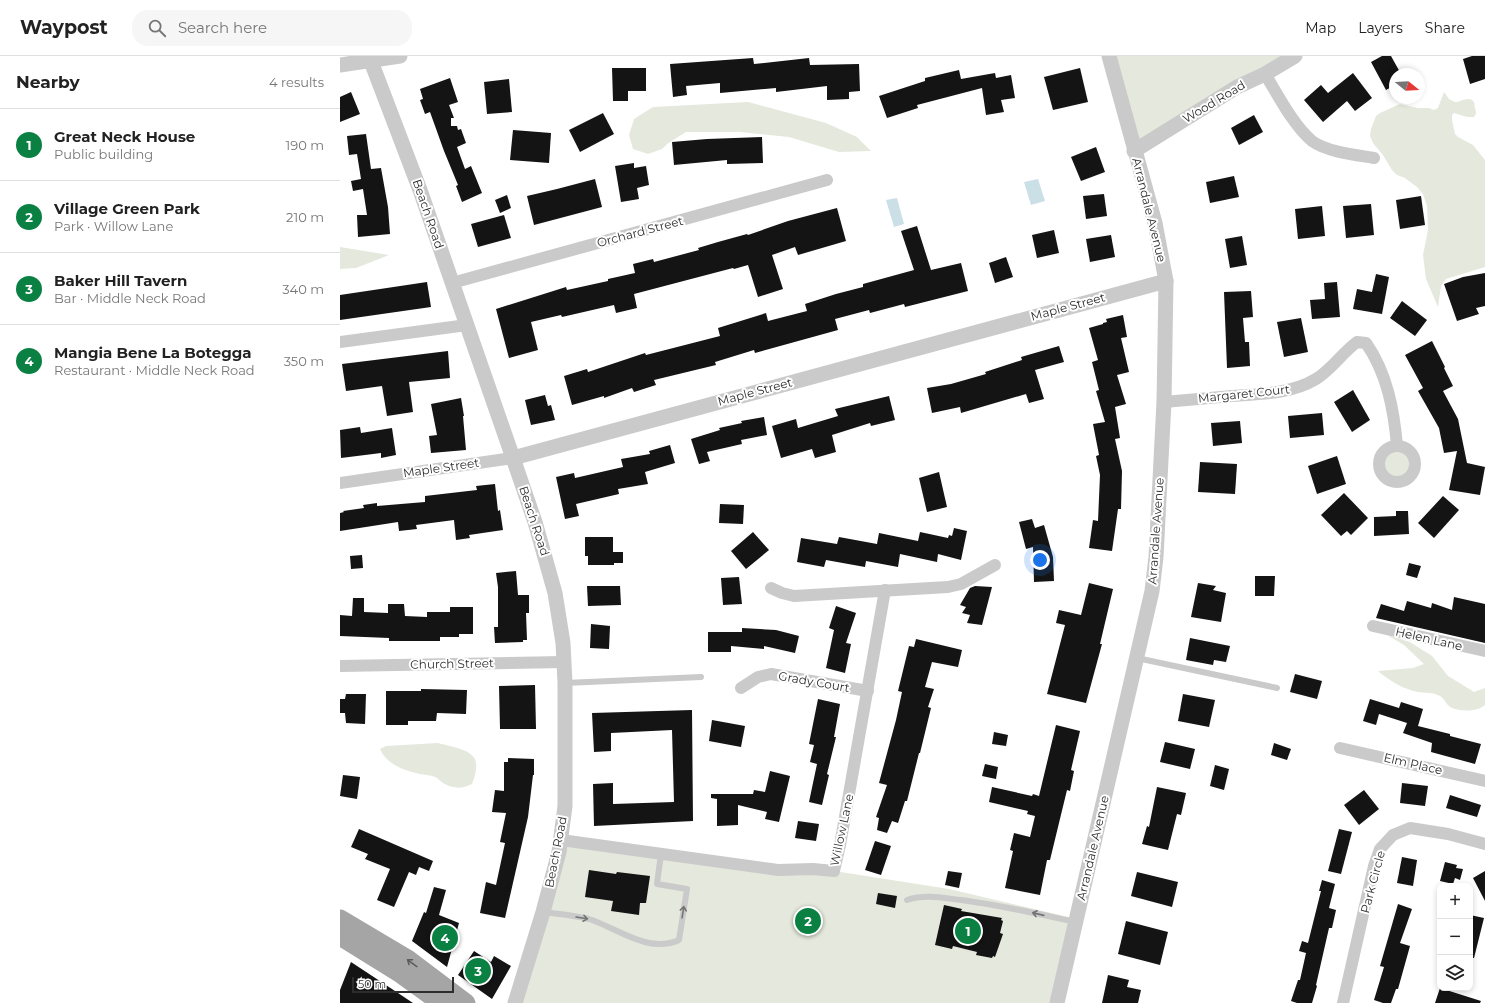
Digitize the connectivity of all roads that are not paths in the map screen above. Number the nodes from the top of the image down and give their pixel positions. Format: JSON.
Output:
{"nodes":[{"id":1,"x":400,"y":56,"type":"edge"},
{"id":2,"x":1109,"y":56,"type":"edge"},
{"id":3,"x":1295,"y":56,"type":"edge"},
{"id":4,"x":370,"y":58,"type":"edge"},
{"id":5,"x":340,"y":65,"type":"edge"},
{"id":6,"x":1264,"y":74,"type":"junction"},
{"id":7,"x":1134,"y":151,"type":"junction"},
{"id":8,"x":1374,"y":158,"type":"dead end"},
{"id":9,"x":827,"y":180,"type":"dead end"},
{"id":10,"x":1166,"y":281,"type":"junction"},
{"id":11,"x":452,"y":283,"type":"junction"},
{"id":12,"x":467,"y":326,"type":"junction"},
{"id":13,"x":340,"y":342,"type":"edge"},
{"id":14,"x":1164,"y":402,"type":"junction"},
{"id":15,"x":1397,"y":446,"type":"dead end"},
{"id":16,"x":513,"y":458,"type":"junction"},
{"id":17,"x":340,"y":483,"type":"edge"},
{"id":18,"x":995,"y":565,"type":"dead end"},
{"id":19,"x":771,"y":588,"type":"dead end"},
{"id":20,"x":885,"y":590,"type":"junction"},
{"id":21,"x":1373,"y":626,"type":"dead end"},
{"id":22,"x":1485,"y":651,"type":"edge"},
{"id":23,"x":1137,"y":658,"type":"junction"},
{"id":24,"x":564,"y":662,"type":"junction"},
{"id":25,"x":340,"y":666,"type":"edge"},
{"id":26,"x":702,"y":677,"type":"dead end"},
{"id":27,"x":565,"y":683,"type":"junction"},
{"id":28,"x":741,"y":688,"type":"dead end"},
{"id":29,"x":1277,"y":688,"type":"dead end"},
{"id":30,"x":868,"y":691,"type":"junction"},
{"id":31,"x":1340,"y":748,"type":"dead end"},
{"id":32,"x":1485,"y":781,"type":"edge"},
{"id":33,"x":561,"y":840,"type":"junction"},
{"id":34,"x":1485,"y":844,"type":"edge"},
{"id":35,"x":661,"y":854,"type":"junction"},
{"id":36,"x":907,"y":900,"type":"dead end"},
{"id":37,"x":543,"y":912,"type":"junction"},
{"id":38,"x":1076,"y":922,"type":"junction"},
{"id":39,"x":342,"y":930,"type":"edge"},
{"id":40,"x":441,"y":1003,"type":"edge"},
{"id":41,"x":466,"y":1003,"type":"edge"},
{"id":42,"x":515,"y":1003,"type":"edge"},
{"id":43,"x":1057,"y":1003,"type":"edge"},
{"id":44,"x":1343,"y":1003,"type":"edge"}],
"edges":[{"from":1,"to":4,"type":"street"},
{"from":2,"to":7,"type":"street","name":"Arrandale Avenue"},
{"from":3,"to":6,"type":"street","name":"Wood Road"},
{"from":4,"to":5,"type":"street"},
{"from":4,"to":11,"type":"street","name":"Beach Road"},
{"from":6,"to":7,"type":"street","name":"Wood Road"},
{"from":6,"to":8,"type":"street"},
{"from":7,"to":10,"type":"street","name":"Arrandale Avenue"},
{"from":9,"to":11,"type":"street","name":"Orchard Street"},
{"from":10,"to":14,"type":"street","name":"Arrandale Avenue"},
{"from":10,"to":16,"type":"street","name":"Maple Street"},
{"from":11,"to":12,"type":"street","name":"Beach Road"},
{"from":12,"to":13,"type":"street"},
{"from":12,"to":16,"type":"street","name":"Beach Road"},
{"from":14,"to":15,"type":"street","name":"Margaret Court"},
{"from":14,"to":23,"type":"street","name":"Arrandale Avenue"},
{"from":16,"to":17,"type":"street","name":"Maple Street"},
{"from":16,"to":24,"type":"street","name":"Beach Road"},
{"from":18,"to":20,"type":"street"},
{"from":19,"to":20,"type":"street"},
{"from":20,"to":30,"type":"street","name":"Willow Lane"},
{"from":21,"to":22,"type":"street","name":"Helen Lane"},
{"from":23,"to":29,"type":"lane"},
{"from":23,"to":38,"type":"street","name":"Arrandale Avenue"},
{"from":24,"to":25,"type":"street","name":"Church Street"},
{"from":24,"to":27,"type":"street","name":"Beach Road"},
{"from":26,"to":27,"type":"lane"},
{"from":27,"to":33,"type":"street","name":"Beach Road"},
{"from":28,"to":30,"type":"street","name":"Grady Court"},
{"from":30,"to":35,"type":"street","name":"Willow Lane"},
{"from":31,"to":32,"type":"street","name":"Elm Place"},
{"from":33,"to":35,"type":"street","name":"Willow Lane"},
{"from":33,"to":37,"type":"street","name":"Beach Road"},
{"from":34,"to":44,"type":"street","name":"Park Circle"},
{"from":37,"to":35,"type":"lane","one_way":true},
{"from":38,"to":36,"type":"lane","one_way":true},
{"from":37,"to":42,"type":"street","name":"Beach Road"},
{"from":38,"to":43,"type":"street","name":"Arrandale Avenue"},
{"from":39,"to":40,"type":"main road"},
{"from":41,"to":39,"type":"main road","one_way":true}]}
